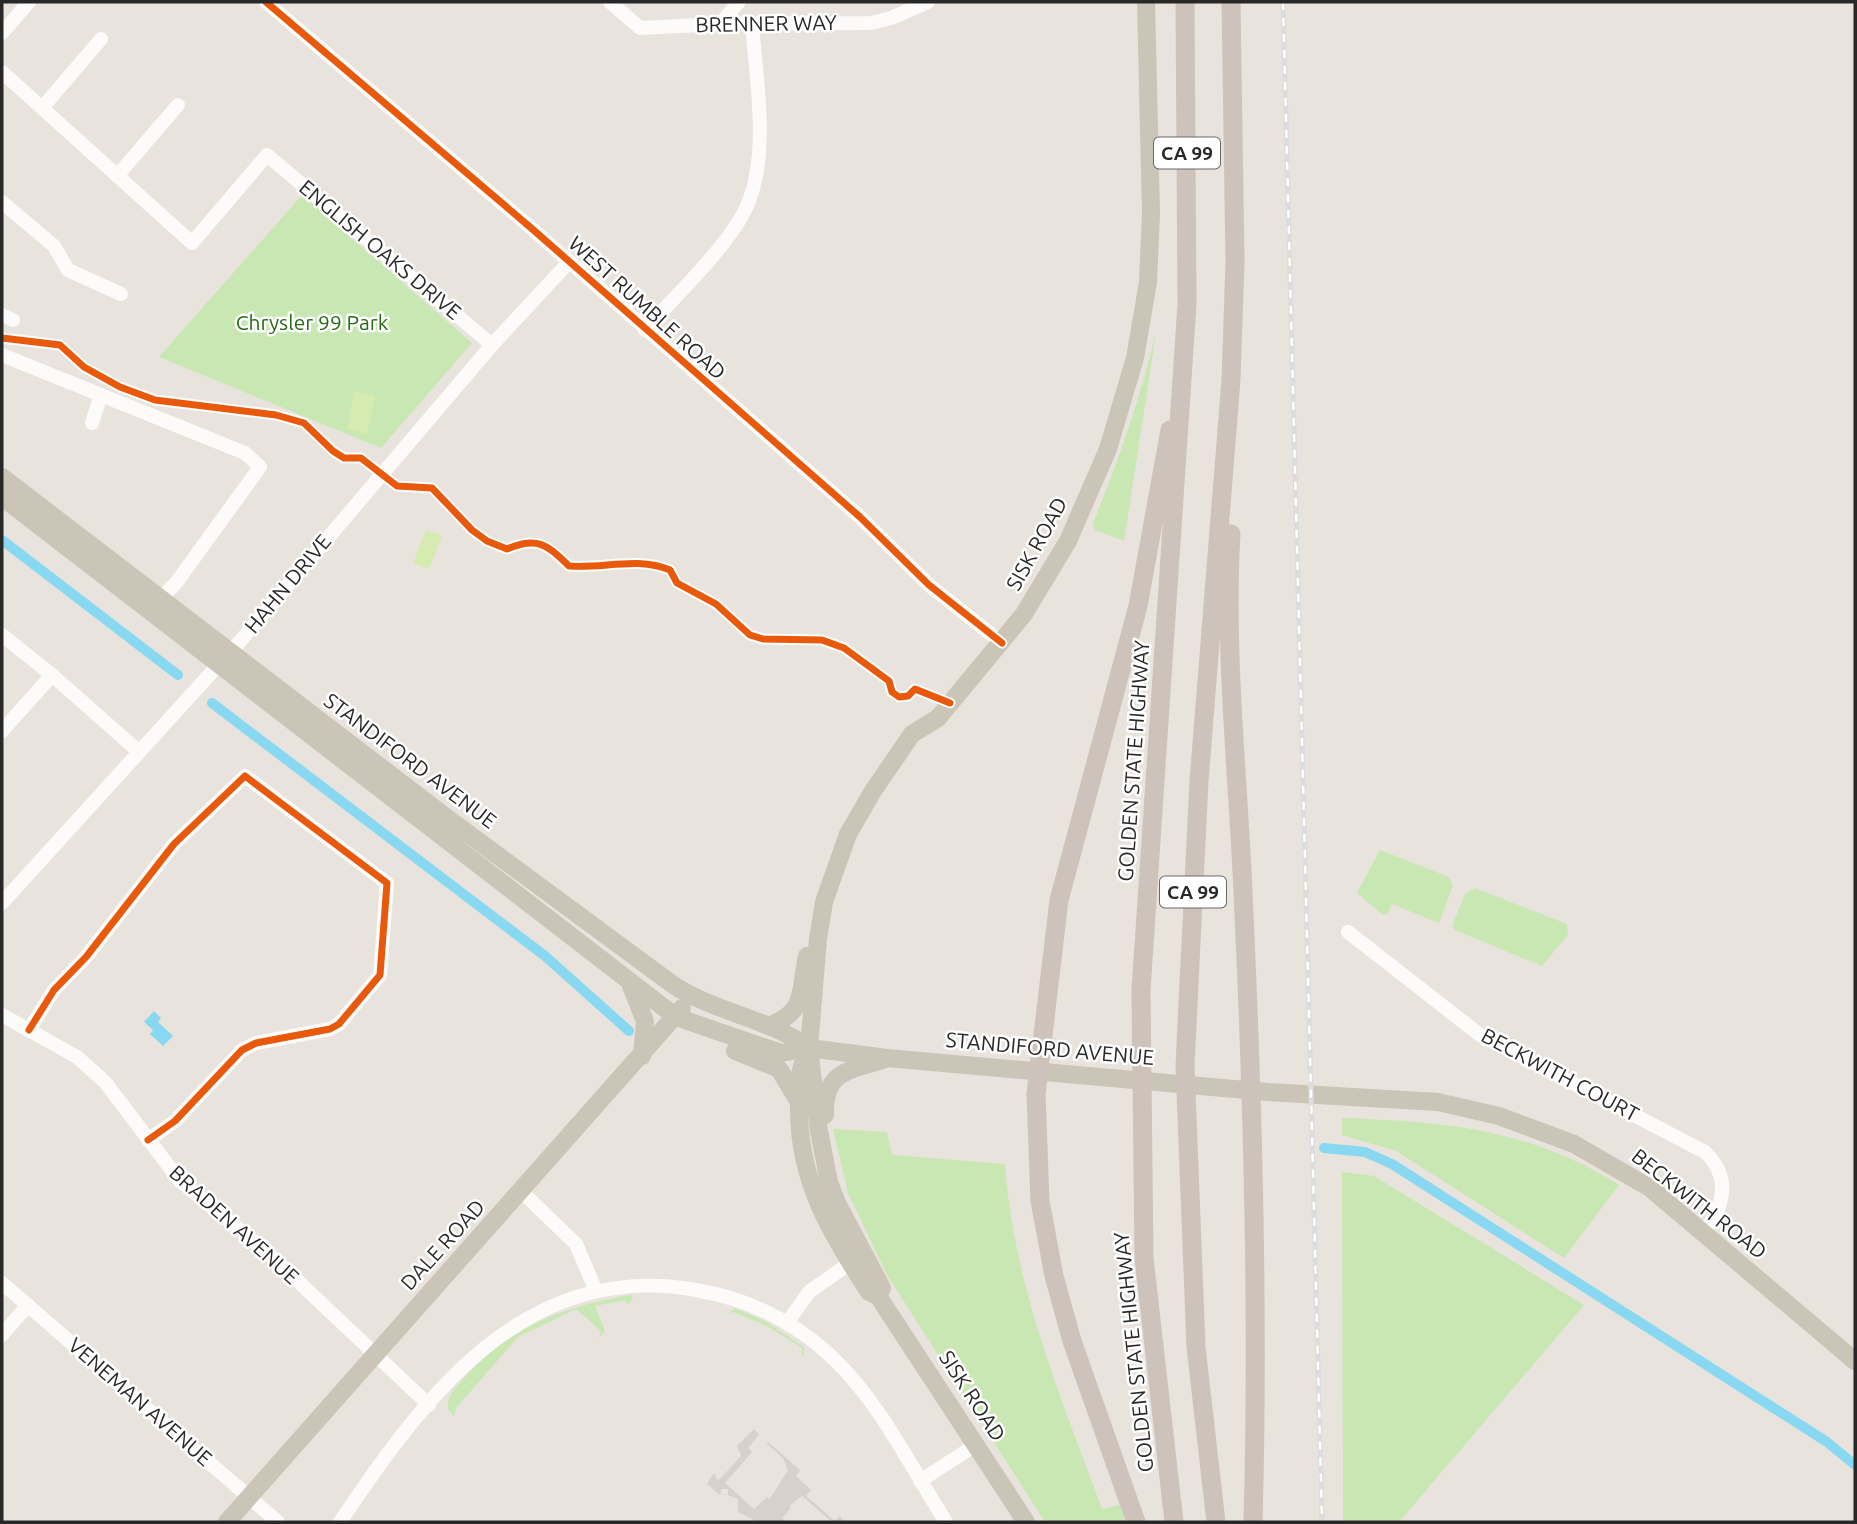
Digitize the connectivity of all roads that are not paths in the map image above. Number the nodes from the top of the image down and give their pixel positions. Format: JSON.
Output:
{"nodes":[{"id":1,"x":29,"y":2,"type":"edge"},
{"id":2,"x":265,"y":2,"type":"edge"},
{"id":3,"x":610,"y":2,"type":"edge"},
{"id":4,"x":739,"y":2,"type":"edge"},
{"id":5,"x":1146,"y":2,"type":"edge"},
{"id":6,"x":1185,"y":2,"type":"edge"},
{"id":7,"x":1231,"y":2,"type":"edge"},
{"id":8,"x":920,"y":3,"type":"edge"},
{"id":9,"x":720,"y":24,"type":"junction"},
{"id":10,"x":752,"y":24,"type":"junction"},
{"id":11,"x":2,"y":33,"type":"edge"},
{"id":12,"x":101,"y":39,"type":"dead end"},
{"id":13,"x":2,"y":72,"type":"edge"},
{"id":14,"x":178,"y":105,"type":"dead end"},
{"id":15,"x":42,"y":108,"type":"junction"},
{"id":16,"x":117,"y":176,"type":"junction"},
{"id":17,"x":2,"y":202,"type":"edge"},
{"id":18,"x":569,"y":262,"type":"junction"},
{"id":19,"x":1235,"y":262,"type":"junction"},
{"id":20,"x":121,"y":294,"type":"dead end"},
{"id":21,"x":1187,"y":304,"type":"junction"},
{"id":22,"x":645,"y":330,"type":"junction"},
{"id":23,"x":492,"y":345,"type":"junction"},
{"id":24,"x":2,"y":355,"type":"edge"},
{"id":25,"x":101,"y":395,"type":"junction"},
{"id":26,"x":92,"y":423,"type":"dead end"},
{"id":27,"x":2,"y":477,"type":"edge"},
{"id":28,"x":2,"y":497,"type":"edge"},
{"id":29,"x":161,"y":598,"type":"junction"},
{"id":30,"x":2,"y":635,"type":"edge"},
{"id":31,"x":1002,"y":643,"type":"junction"},
{"id":32,"x":224,"y":658,"type":"junction"},
{"id":33,"x":52,"y":675,"type":"junction"},
{"id":34,"x":2,"y":731,"type":"edge"},
{"id":35,"x":137,"y":750,"type":"junction"},
{"id":36,"x":2,"y":902,"type":"edge"},
{"id":37,"x":1349,"y":932,"type":"dead end"},
{"id":38,"x":818,"y":939,"type":"junction"},
{"id":39,"x":629,"y":983,"type":"junction"},
{"id":40,"x":690,"y":996,"type":"junction"},
{"id":41,"x":2,"y":1015,"type":"edge"},
{"id":42,"x":676,"y":1017,"type":"junction"},
{"id":43,"x":769,"y":1026,"type":"junction"},
{"id":44,"x":29,"y":1030,"type":"junction"},
{"id":45,"x":809,"y":1048,"type":"junction"},
{"id":46,"x":642,"y":1056,"type":"junction"},
{"id":47,"x":887,"y":1058,"type":"junction"},
{"id":48,"x":1039,"y":1070,"type":"junction"},
{"id":49,"x":1251,"y":1089,"type":"junction"},
{"id":50,"x":1287,"y":1093,"type":"joint"},
{"id":51,"x":799,"y":1106,"type":"junction"},
{"id":52,"x":148,"y":1140,"type":"junction"},
{"id":53,"x":521,"y":1191,"type":"junction"},
{"id":54,"x":848,"y":1228,"type":"junction"},
{"id":55,"x":1704,"y":1232,"type":"junction"},
{"id":56,"x":850,"y":1263,"type":"junction"},
{"id":57,"x":2,"y":1283,"type":"edge"},
{"id":58,"x":596,"y":1291,"type":"junction"},
{"id":59,"x":878,"y":1296,"type":"junction"},
{"id":60,"x":28,"y":1305,"type":"junction"},
{"id":61,"x":787,"y":1323,"type":"junction"},
{"id":62,"x":2,"y":1335,"type":"edge"},
{"id":63,"x":374,"y":1356,"type":"junction"},
{"id":64,"x":1855,"y":1361,"type":"edge"},
{"id":65,"x":429,"y":1405,"type":"junction"},
{"id":66,"x":977,"y":1444,"type":"junction"},
{"id":67,"x":919,"y":1481,"type":"junction"},
{"id":68,"x":249,"y":1498,"type":"junction"},
{"id":69,"x":227,"y":1522,"type":"edge"},
{"id":70,"x":278,"y":1522,"type":"edge"},
{"id":71,"x":340,"y":1522,"type":"edge"},
{"id":72,"x":946,"y":1522,"type":"edge"},
{"id":73,"x":1026,"y":1522,"type":"edge"},
{"id":74,"x":1136,"y":1522,"type":"edge"},
{"id":75,"x":1174,"y":1522,"type":"edge"},
{"id":76,"x":1216,"y":1522,"type":"edge"},
{"id":77,"x":1253,"y":1522,"type":"edge"}],
"edges":[{"from":1,"to":11,"type":"street"},
{"from":2,"to":18,"type":"street","name":"WEST RUMBLE ROAD"},
{"from":3,"to":9,"type":"street","name":"BRENNER WAY"},
{"from":4,"to":9,"type":"street"},
{"from":5,"to":31,"type":"main road","name":"SISK ROAD"},
{"from":6,"to":21,"type":"highway","name":"GOLDEN STATE HIGHWAY","number":"CA 99"},
{"from":7,"to":19,"type":"highway","number":"CA 99"},
{"from":8,"to":10,"type":"street","name":"BRENNER WAY"},
{"from":9,"to":10,"type":"street","name":"BRENNER WAY"},
{"from":10,"to":22,"type":"street"},
{"from":12,"to":15,"type":"street"},
{"from":13,"to":15,"type":"street"},
{"from":14,"to":16,"type":"street"},
{"from":15,"to":16,"type":"street"},
{"from":16,"to":23,"type":"street","name":"ENGLISH OAKS DRIVE"},
{"from":17,"to":20,"type":"street"},
{"from":18,"to":22,"type":"street","name":"WEST RUMBLE ROAD"},
{"from":18,"to":23,"type":"street","name":"HAHN DRIVE"},
{"from":19,"to":49,"type":"highway"},
{"from":19,"to":76,"type":"highway","number":"CA 99"},
{"from":21,"to":48,"type":"highway"},
{"from":21,"to":75,"type":"highway","name":"GOLDEN STATE HIGHWAY","number":"CA 99"},
{"from":22,"to":31,"type":"street","name":"WEST RUMBLE ROAD"},
{"from":23,"to":32,"type":"street","name":"HAHN DRIVE"},
{"from":24,"to":25,"type":"street"},
{"from":25,"to":26,"type":"street"},
{"from":25,"to":29,"type":"street"},
{"from":27,"to":29,"type":"main road","name":"STANDIFORD AVENUE"},
{"from":28,"to":32,"type":"main road","name":"STANDIFORD AVENUE"},
{"from":29,"to":32,"type":"main road","name":"STANDIFORD AVENUE"},
{"from":30,"to":33,"type":"street"},
{"from":31,"to":38,"type":"main road","name":"SISK ROAD"},
{"from":32,"to":35,"type":"street","name":"HAHN DRIVE"},
{"from":32,"to":39,"type":"main road","name":"STANDIFORD AVENUE"},
{"from":32,"to":40,"type":"main road","name":"STANDIFORD AVENUE"},
{"from":33,"to":34,"type":"street"},
{"from":33,"to":35,"type":"street"},
{"from":35,"to":36,"type":"street","name":"HAHN DRIVE"},
{"from":37,"to":55,"type":"street","name":"BECKWITH COURT"},
{"from":38,"to":43,"type":"main road"},
{"from":38,"to":45,"type":"main road","name":"SISK ROAD"},
{"from":39,"to":42,"type":"main road","name":"STANDIFORD AVENUE"},
{"from":39,"to":46,"type":"main road"},
{"from":40,"to":42,"type":"main road","name":"DALE ROAD"},
{"from":40,"to":43,"type":"main road","name":"STANDIFORD AVENUE"},
{"from":41,"to":44,"type":"street","name":"BRADEN AVENUE"},
{"from":42,"to":45,"type":"main road","name":"STANDIFORD AVENUE"},
{"from":42,"to":46,"type":"main road","name":"DALE ROAD"},
{"from":42,"to":51,"type":"main road"},
{"from":43,"to":45,"type":"main road","name":"STANDIFORD AVENUE"},
{"from":44,"to":52,"type":"street","name":"BRADEN AVENUE"},
{"from":44,"to":52,"type":"street"},
{"from":45,"to":47,"type":"main road","name":"STANDIFORD AVENUE"},
{"from":45,"to":51,"type":"main road","name":"SISK ROAD"},
{"from":45,"to":54,"type":"main road","name":"SISK ROAD"},
{"from":46,"to":53,"type":"main road","name":"DALE ROAD"},
{"from":47,"to":48,"type":"main road","name":"STANDIFORD AVENUE"},
{"from":47,"to":54,"type":"main road"},
{"from":48,"to":49,"type":"main road","name":"STANDIFORD AVENUE"},
{"from":48,"to":74,"type":"highway"},
{"from":49,"to":50,"type":"main road","name":"STANDIFORD AVENUE"},
{"from":49,"to":77,"type":"highway"},
{"from":50,"to":55,"type":"main road","name":"BECKWITH ROAD"},
{"from":51,"to":56,"type":"main road","name":"SISK ROAD"},
{"from":52,"to":63,"type":"street","name":"BRADEN AVENUE"},
{"from":53,"to":58,"type":"street"},
{"from":53,"to":63,"type":"main road","name":"DALE ROAD"},
{"from":54,"to":59,"type":"main road","name":"SISK ROAD"},
{"from":55,"to":64,"type":"main road","name":"BECKWITH ROAD"},
{"from":56,"to":59,"type":"main road","name":"SISK ROAD"},
{"from":56,"to":61,"type":"street"},
{"from":57,"to":60,"type":"street","name":"VENEMAN AVENUE"},
{"from":58,"to":61,"type":"street"},
{"from":58,"to":65,"type":"street"},
{"from":59,"to":66,"type":"main road","name":"SISK ROAD"},
{"from":60,"to":62,"type":"street"},
{"from":60,"to":68,"type":"street","name":"VENEMAN AVENUE"},
{"from":61,"to":67,"type":"street"},
{"from":63,"to":65,"type":"street","name":"BRADEN AVENUE"},
{"from":63,"to":68,"type":"main road","name":"DALE ROAD"},
{"from":65,"to":71,"type":"street"},
{"from":66,"to":67,"type":"street"},
{"from":66,"to":73,"type":"main road","name":"SISK ROAD"},
{"from":67,"to":72,"type":"street"},
{"from":68,"to":69,"type":"main road","name":"DALE ROAD"},
{"from":68,"to":70,"type":"street","name":"VENEMAN AVENUE"}]}
